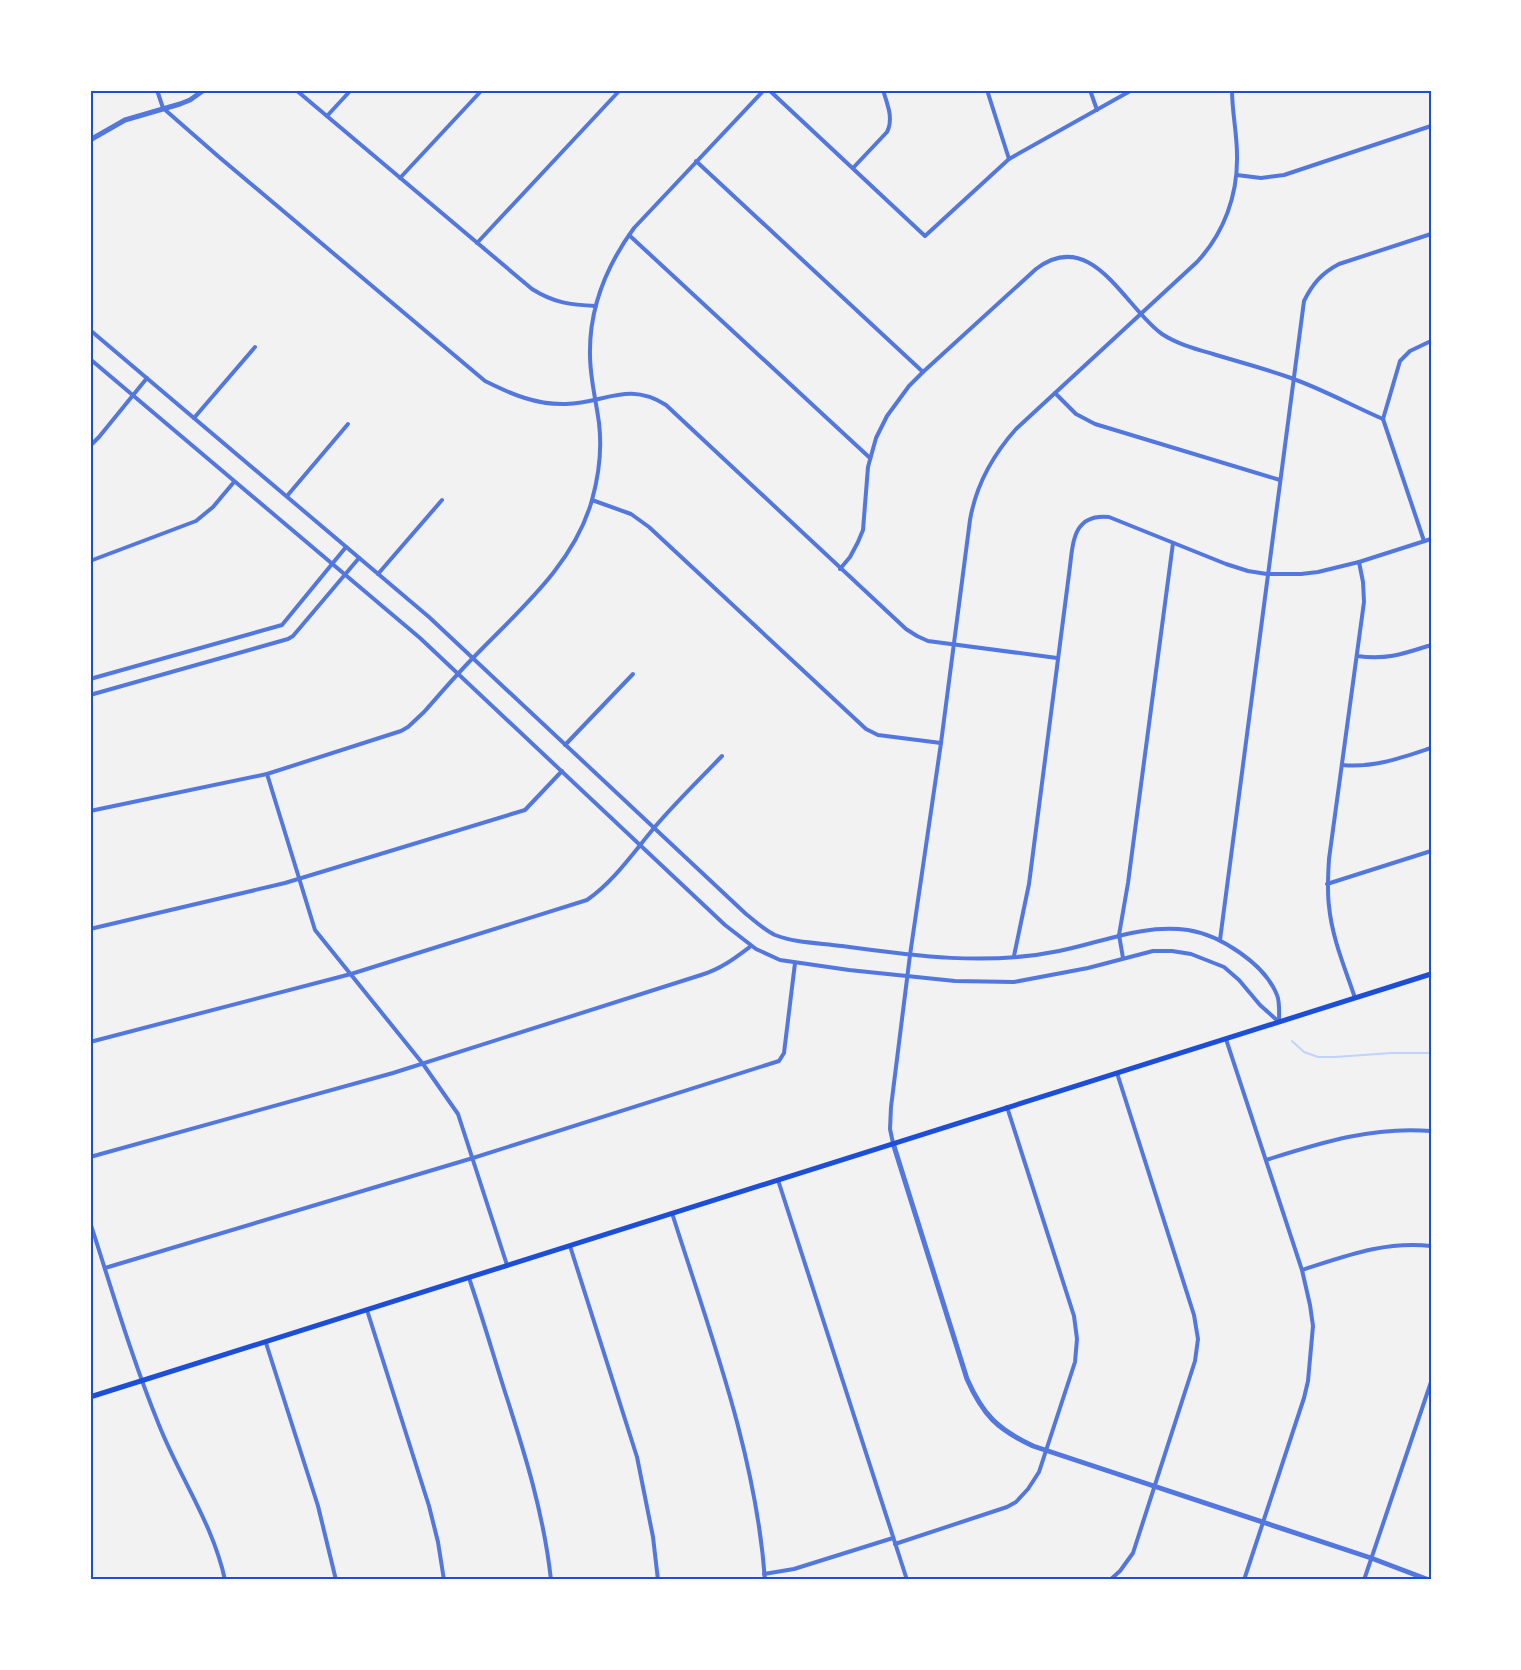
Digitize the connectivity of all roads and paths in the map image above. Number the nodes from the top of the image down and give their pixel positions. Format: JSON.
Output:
{"nodes":[{"id":1,"x":157,"y":90,"type":"edge"},
{"id":2,"x":204,"y":90,"type":"edge"},
{"id":3,"x":296,"y":90,"type":"edge"},
{"id":4,"x":351,"y":90,"type":"edge"},
{"id":5,"x":482,"y":90,"type":"edge"},
{"id":6,"x":620,"y":90,"type":"edge"},
{"id":7,"x":764,"y":90,"type":"edge"},
{"id":8,"x":769,"y":90,"type":"edge"},
{"id":9,"x":883,"y":90,"type":"edge"},
{"id":10,"x":987,"y":90,"type":"edge"},
{"id":11,"x":1090,"y":90,"type":"edge"},
{"id":12,"x":1132,"y":90,"type":"edge"},
{"id":13,"x":1232,"y":90,"type":"edge"},
{"id":14,"x":163,"y":108,"type":"junction"},
{"id":15,"x":1097,"y":110,"type":"junction"},
{"id":16,"x":327,"y":116,"type":"junction"},
{"id":17,"x":1431,"y":126,"type":"edge"},
{"id":18,"x":90,"y":140,"type":"edge"},
{"id":19,"x":1009,"y":159,"type":"junction"},
{"id":20,"x":696,"y":161,"type":"junction"},
{"id":21,"x":853,"y":168,"type":"junction"},
{"id":22,"x":1237,"y":175,"type":"junction"},
{"id":23,"x":400,"y":178,"type":"junction"},
{"id":24,"x":1431,"y":234,"type":"edge"},
{"id":25,"x":629,"y":235,"type":"junction"},
{"id":26,"x":477,"y":243,"type":"junction"},
{"id":27,"x":596,"y":306,"type":"junction"},
{"id":28,"x":1142,"y":314,"type":"junction"},
{"id":29,"x":90,"y":330,"type":"edge"},
{"id":30,"x":1431,"y":342,"type":"edge"},
{"id":31,"x":255,"y":347,"type":"dead end"},
{"id":32,"x":90,"y":359,"type":"edge"},
{"id":33,"x":923,"y":372,"type":"junction"},
{"id":34,"x":147,"y":378,"type":"junction"},
{"id":35,"x":1293,"y":379,"type":"junction"},
{"id":36,"x":1055,"y":393,"type":"junction"},
{"id":37,"x":132,"y":395,"type":"junction"},
{"id":38,"x":596,"y":400,"type":"junction"},
{"id":39,"x":194,"y":418,"type":"junction"},
{"id":40,"x":1383,"y":419,"type":"junction"},
{"id":41,"x":348,"y":424,"type":"dead end"},
{"id":42,"x":90,"y":446,"type":"edge"},
{"id":43,"x":870,"y":458,"type":"junction"},
{"id":44,"x":1280,"y":480,"type":"junction"},
{"id":45,"x":234,"y":482,"type":"junction"},
{"id":46,"x":287,"y":496,"type":"junction"},
{"id":47,"x":442,"y":500,"type":"dead end"},
{"id":48,"x":592,"y":500,"type":"junction"},
{"id":49,"x":1431,"y":539,"type":"edge"},
{"id":50,"x":1424,"y":541,"type":"junction"},
{"id":51,"x":1173,"y":543,"type":"junction"},
{"id":52,"x":346,"y":547,"type":"junction"},
{"id":53,"x":359,"y":558,"type":"junction"},
{"id":54,"x":90,"y":561,"type":"edge"},
{"id":55,"x":1359,"y":562,"type":"junction"},
{"id":56,"x":332,"y":564,"type":"junction"},
{"id":57,"x":840,"y":569,"type":"junction"},
{"id":58,"x":378,"y":574,"type":"junction"},
{"id":59,"x":1268,"y":574,"type":"junction"},
{"id":60,"x":345,"y":575,"type":"junction"},
{"id":61,"x":953,"y":644,"type":"junction"},
{"id":62,"x":1431,"y":645,"type":"edge"},
{"id":63,"x":1357,"y":656,"type":"junction"},
{"id":64,"x":473,"y":658,"type":"junction"},
{"id":65,"x":1057,"y":658,"type":"junction"},
{"id":66,"x":458,"y":674,"type":"junction"},
{"id":67,"x":633,"y":674,"type":"dead end"},
{"id":68,"x":90,"y":679,"type":"edge"},
{"id":69,"x":90,"y":695,"type":"edge"},
{"id":70,"x":941,"y":743,"type":"junction"},
{"id":71,"x":565,"y":745,"type":"junction"},
{"id":72,"x":1431,"y":748,"type":"edge"},
{"id":73,"x":722,"y":756,"type":"dead end"},
{"id":74,"x":1342,"y":765,"type":"junction"},
{"id":75,"x":562,"y":771,"type":"junction"},
{"id":76,"x":267,"y":774,"type":"junction"},
{"id":77,"x":90,"y":811,"type":"edge"},
{"id":78,"x":654,"y":828,"type":"junction"},
{"id":79,"x":641,"y":846,"type":"junction"},
{"id":80,"x":1431,"y":851,"type":"edge"},
{"id":81,"x":299,"y":879,"type":"junction"},
{"id":82,"x":1327,"y":884,"type":"junction"},
{"id":83,"x":90,"y":929,"type":"edge"},
{"id":84,"x":1119,"y":935,"type":"junction"},
{"id":85,"x":1220,"y":940,"type":"junction"},
{"id":86,"x":751,"y":946,"type":"junction"},
{"id":87,"x":910,"y":955,"type":"junction"},
{"id":88,"x":1014,"y":957,"type":"junction"},
{"id":89,"x":1123,"y":958,"type":"junction"},
{"id":90,"x":795,"y":963,"type":"junction"},
{"id":91,"x":351,"y":974,"type":"junction"},
{"id":92,"x":1431,"y":974,"type":"edge"},
{"id":93,"x":908,"y":977,"type":"junction"},
{"id":94,"x":1355,"y":998,"type":"junction"},
{"id":95,"x":1279,"y":1022,"type":"junction"},
{"id":96,"x":1226,"y":1039,"type":"junction"},
{"id":97,"x":90,"y":1042,"type":"edge"},
{"id":98,"x":423,"y":1064,"type":"junction"},
{"id":99,"x":1117,"y":1073,"type":"junction"},
{"id":100,"x":1007,"y":1107,"type":"junction"},
{"id":101,"x":1431,"y":1131,"type":"edge"},
{"id":102,"x":893,"y":1143,"type":"junction"},
{"id":103,"x":90,"y":1157,"type":"edge"},
{"id":104,"x":472,"y":1158,"type":"junction"},
{"id":105,"x":1266,"y":1160,"type":"junction"},
{"id":106,"x":778,"y":1180,"type":"junction"},
{"id":107,"x":672,"y":1213,"type":"junction"},
{"id":108,"x":90,"y":1222,"type":"edge"},
{"id":109,"x":570,"y":1246,"type":"junction"},
{"id":110,"x":1431,"y":1246,"type":"edge"},
{"id":111,"x":507,"y":1266,"type":"junction"},
{"id":112,"x":105,"y":1268,"type":"junction"},
{"id":113,"x":1302,"y":1270,"type":"junction"},
{"id":114,"x":469,"y":1278,"type":"junction"},
{"id":115,"x":367,"y":1310,"type":"junction"},
{"id":116,"x":266,"y":1343,"type":"junction"},
{"id":117,"x":142,"y":1382,"type":"junction"},
{"id":118,"x":1431,"y":1382,"type":"edge"},
{"id":119,"x":90,"y":1397,"type":"edge"},
{"id":120,"x":1046,"y":1450,"type":"junction"},
{"id":121,"x":1155,"y":1486,"type":"junction"},
{"id":122,"x":1263,"y":1522,"type":"junction"},
{"id":123,"x":894,"y":1541,"type":"junction"},
{"id":124,"x":1371,"y":1557,"type":"junction"},
{"id":125,"x":764,"y":1574,"type":"junction"},
{"id":126,"x":225,"y":1580,"type":"edge"},
{"id":127,"x":336,"y":1580,"type":"edge"},
{"id":128,"x":444,"y":1580,"type":"edge"},
{"id":129,"x":551,"y":1580,"type":"edge"},
{"id":130,"x":658,"y":1580,"type":"edge"},
{"id":131,"x":765,"y":1580,"type":"edge"},
{"id":132,"x":907,"y":1580,"type":"edge"},
{"id":133,"x":1110,"y":1580,"type":"edge"},
{"id":134,"x":1244,"y":1580,"type":"edge"},
{"id":135,"x":1364,"y":1580,"type":"edge"},
{"id":136,"x":1429,"y":1580,"type":"edge"}],
"edges":[{"from":1,"to":14,"type":"street"},
{"from":2,"to":14,"type":"street"},
{"from":3,"to":16,"type":"street"},
{"from":4,"to":16,"type":"street"},
{"from":5,"to":23,"type":"street"},
{"from":6,"to":26,"type":"street"},
{"from":7,"to":20,"type":"street"},
{"from":8,"to":21,"type":"street"},
{"from":9,"to":21,"type":"street"},
{"from":10,"to":19,"type":"street"},
{"from":11,"to":15,"type":"street"},
{"from":12,"to":15,"type":"street"},
{"from":13,"to":22,"type":"street"},
{"from":14,"to":18,"type":"street"},
{"from":14,"to":38,"type":"street"},
{"from":15,"to":19,"type":"street"},
{"from":16,"to":23,"type":"street"},
{"from":17,"to":22,"type":"street"},
{"from":19,"to":21,"type":"street"},
{"from":20,"to":25,"type":"street"},
{"from":20,"to":33,"type":"street"},
{"from":22,"to":28,"type":"street"},
{"from":23,"to":26,"type":"street"},
{"from":24,"to":35,"type":"street"},
{"from":25,"to":27,"type":"street"},
{"from":25,"to":43,"type":"street"},
{"from":26,"to":27,"type":"street"},
{"from":27,"to":38,"type":"street"},
{"from":28,"to":33,"type":"street"},
{"from":28,"to":35,"type":"street"},
{"from":28,"to":36,"type":"street"},
{"from":29,"to":34,"type":"street"},
{"from":30,"to":40,"type":"street"},
{"from":31,"to":39,"type":"street"},
{"from":32,"to":37,"type":"street"},
{"from":33,"to":43,"type":"street"},
{"from":34,"to":37,"type":"street"},
{"from":34,"to":39,"type":"street"},
{"from":35,"to":40,"type":"street"},
{"from":35,"to":44,"type":"street"},
{"from":36,"to":44,"type":"street"},
{"from":36,"to":61,"type":"street"},
{"from":37,"to":42,"type":"street"},
{"from":37,"to":45,"type":"street"},
{"from":38,"to":48,"type":"street"},
{"from":38,"to":57,"type":"street"},
{"from":39,"to":46,"type":"street"},
{"from":40,"to":50,"type":"street"},
{"from":41,"to":46,"type":"street"},
{"from":43,"to":57,"type":"street"},
{"from":44,"to":59,"type":"street"},
{"from":45,"to":54,"type":"street"},
{"from":45,"to":56,"type":"street"},
{"from":46,"to":52,"type":"street"},
{"from":47,"to":58,"type":"street"},
{"from":48,"to":64,"type":"street"},
{"from":48,"to":70,"type":"street"},
{"from":49,"to":50,"type":"street"},
{"from":50,"to":55,"type":"street"},
{"from":51,"to":59,"type":"street"},
{"from":51,"to":65,"type":"street"},
{"from":51,"to":84,"type":"street"},
{"from":52,"to":53,"type":"street"},
{"from":52,"to":56,"type":"street"},
{"from":53,"to":58,"type":"street"},
{"from":53,"to":60,"type":"street"},
{"from":55,"to":59,"type":"street"},
{"from":55,"to":63,"type":"street"},
{"from":56,"to":60,"type":"street"},
{"from":56,"to":68,"type":"street"},
{"from":57,"to":61,"type":"street"},
{"from":58,"to":64,"type":"street"},
{"from":59,"to":85,"type":"street"},
{"from":60,"to":66,"type":"street"},
{"from":60,"to":69,"type":"street"},
{"from":61,"to":65,"type":"street"},
{"from":61,"to":70,"type":"street"},
{"from":62,"to":63,"type":"street"},
{"from":63,"to":74,"type":"street"},
{"from":64,"to":66,"type":"street"},
{"from":64,"to":71,"type":"street"},
{"from":65,"to":88,"type":"street"},
{"from":66,"to":75,"type":"street"},
{"from":66,"to":76,"type":"street"},
{"from":67,"to":71,"type":"street"},
{"from":70,"to":87,"type":"street"},
{"from":71,"to":78,"type":"street"},
{"from":72,"to":74,"type":"street"},
{"from":73,"to":78,"type":"street"},
{"from":74,"to":82,"type":"street"},
{"from":75,"to":79,"type":"street"},
{"from":75,"to":81,"type":"street"},
{"from":76,"to":77,"type":"street"},
{"from":76,"to":81,"type":"street"},
{"from":78,"to":79,"type":"street"},
{"from":78,"to":87,"type":"street"},
{"from":79,"to":86,"type":"street"},
{"from":79,"to":91,"type":"street"},
{"from":80,"to":82,"type":"street"},
{"from":81,"to":83,"type":"street"},
{"from":81,"to":91,"type":"street"},
{"from":82,"to":94,"type":"street"},
{"from":84,"to":85,"type":"street"},
{"from":84,"to":88,"type":"street"},
{"from":84,"to":89,"type":"street"},
{"from":85,"to":95,"type":"street"},
{"from":86,"to":90,"type":"street"},
{"from":86,"to":98,"type":"street"},
{"from":87,"to":88,"type":"street"},
{"from":87,"to":93,"type":"street"},
{"from":89,"to":93,"type":"street"},
{"from":89,"to":95,"type":"street"},
{"from":90,"to":93,"type":"street"},
{"from":90,"to":104,"type":"street"},
{"from":91,"to":97,"type":"street"},
{"from":91,"to":98,"type":"street"},
{"from":92,"to":94,"type":"main road"},
{"from":93,"to":102,"type":"street"},
{"from":94,"to":95,"type":"main road"},
{"from":95,"to":96,"type":"main road"},
{"from":96,"to":99,"type":"main road"},
{"from":96,"to":105,"type":"street"},
{"from":98,"to":103,"type":"street"},
{"from":98,"to":104,"type":"street"},
{"from":99,"to":100,"type":"main road"},
{"from":99,"to":121,"type":"street"},
{"from":100,"to":102,"type":"main road"},
{"from":100,"to":120,"type":"street"},
{"from":101,"to":105,"type":"street"},
{"from":102,"to":106,"type":"main road"},
{"from":102,"to":120,"type":"street"},
{"from":104,"to":111,"type":"street"},
{"from":104,"to":112,"type":"street"},
{"from":105,"to":113,"type":"street"},
{"from":106,"to":107,"type":"main road"},
{"from":106,"to":123,"type":"street"},
{"from":107,"to":109,"type":"main road"},
{"from":107,"to":125,"type":"street"},
{"from":108,"to":112,"type":"street"},
{"from":109,"to":111,"type":"main road"},
{"from":109,"to":130,"type":"street"},
{"from":110,"to":113,"type":"street"},
{"from":111,"to":114,"type":"main road"},
{"from":112,"to":117,"type":"street"},
{"from":113,"to":122,"type":"street"},
{"from":114,"to":115,"type":"main road"},
{"from":114,"to":129,"type":"street"},
{"from":115,"to":116,"type":"main road"},
{"from":115,"to":128,"type":"street"},
{"from":116,"to":117,"type":"main road"},
{"from":116,"to":127,"type":"street"},
{"from":117,"to":119,"type":"main road"},
{"from":117,"to":126,"type":"street"},
{"from":118,"to":124,"type":"street"},
{"from":120,"to":121,"type":"street"},
{"from":120,"to":123,"type":"street"},
{"from":121,"to":122,"type":"street"},
{"from":121,"to":133,"type":"street"},
{"from":122,"to":124,"type":"street"},
{"from":122,"to":134,"type":"street"},
{"from":123,"to":125,"type":"street"},
{"from":123,"to":132,"type":"street"},
{"from":124,"to":135,"type":"street"},
{"from":124,"to":136,"type":"street"},
{"from":125,"to":131,"type":"street"}]}
